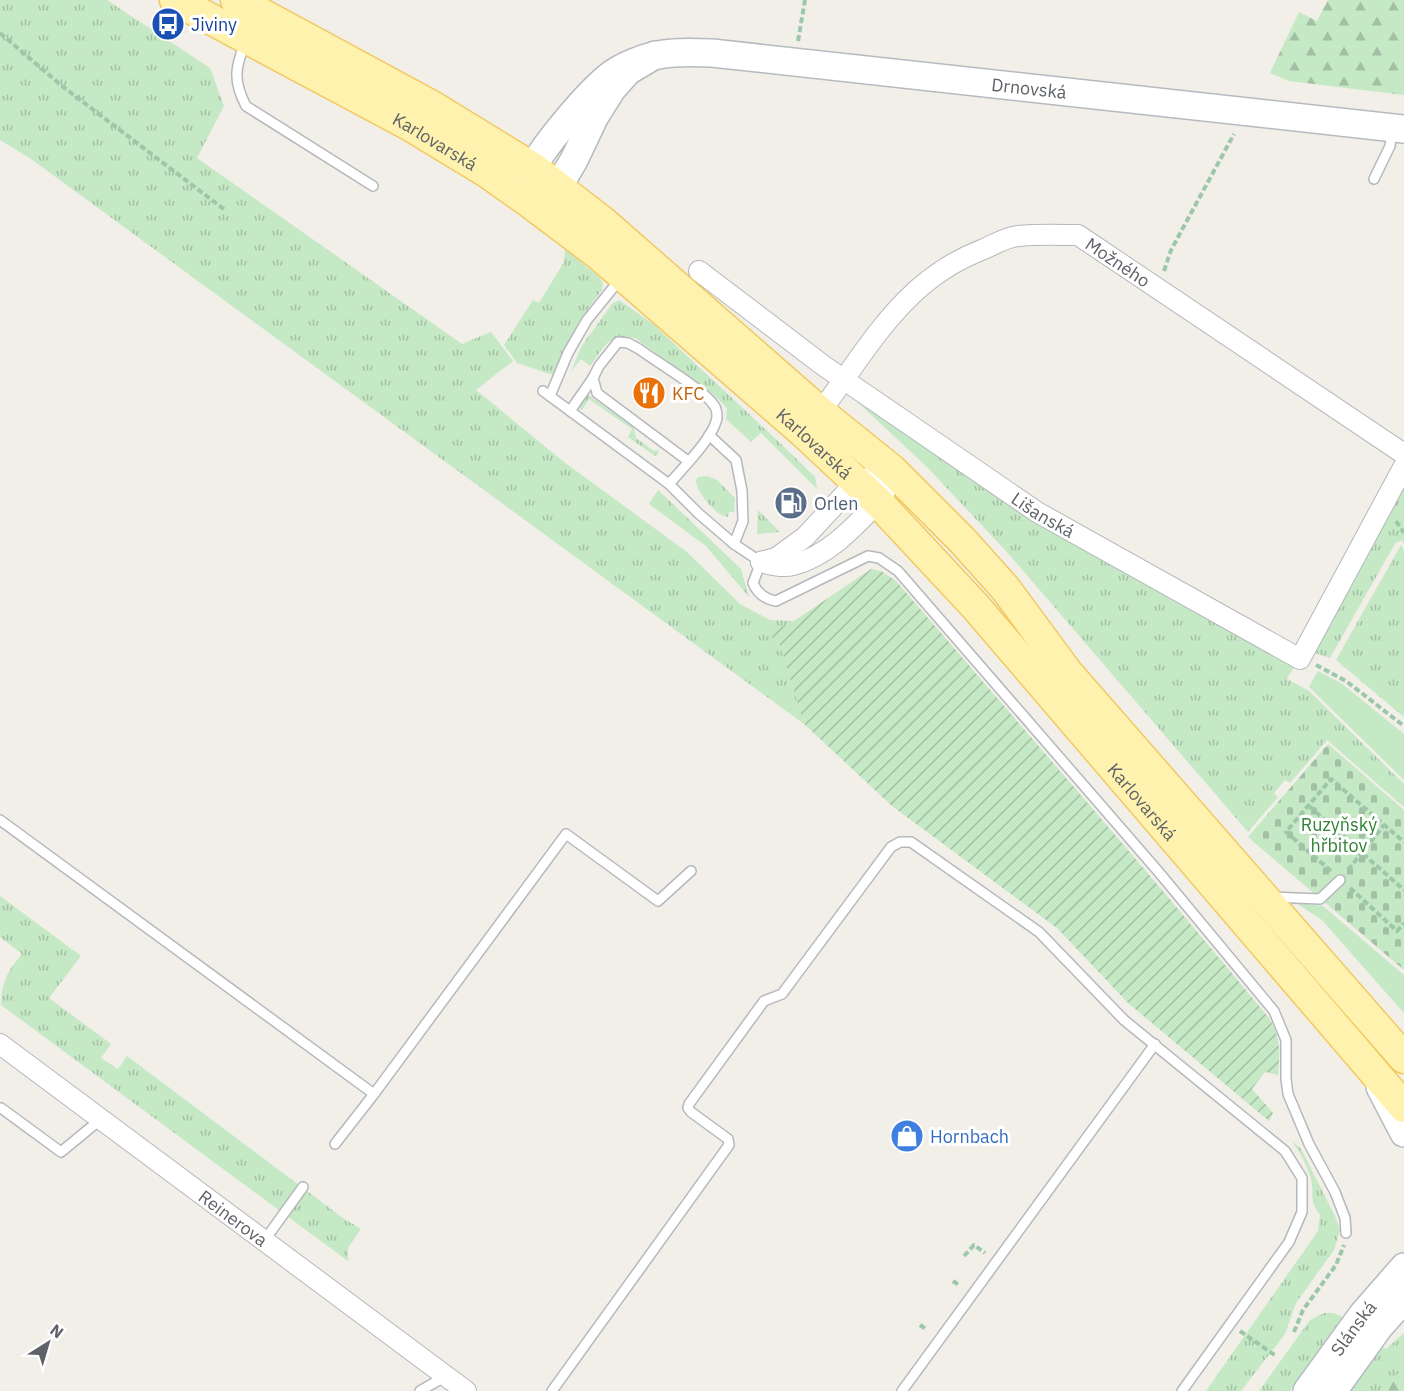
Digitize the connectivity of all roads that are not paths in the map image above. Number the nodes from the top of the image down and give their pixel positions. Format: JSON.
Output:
{"nodes":[{"id":1,"x":175,"y":0,"type":"edge"},
{"id":2,"x":236,"y":0,"type":"edge"},
{"id":3,"x":247,"y":39,"type":"junction"},
{"id":4,"x":655,"y":55,"type":"junction"},
{"id":5,"x":1398,"y":129,"type":"edge"},
{"id":6,"x":533,"y":168,"type":"junction"},
{"id":7,"x":1374,"y":179,"type":"dead end"},
{"id":8,"x":373,"y":186,"type":"dead end"},
{"id":9,"x":558,"y":187,"type":"junction"},
{"id":10,"x":529,"y":202,"type":"junction"},
{"id":11,"x":699,"y":271,"type":"dead end"},
{"id":12,"x":623,"y":276,"type":"junction"},
{"id":13,"x":593,"y":378,"type":"junction"},
{"id":14,"x":843,"y":380,"type":"junction"},
{"id":15,"x":570,"y":411,"type":"junction"},
{"id":16,"x":820,"y":412,"type":"junction"},
{"id":17,"x":709,"y":435,"type":"junction"},
{"id":18,"x":1404,"y":454,"type":"edge"},
{"id":19,"x":688,"y":461,"type":"junction"},
{"id":20,"x":1404,"y":466,"type":"edge"},
{"id":21,"x":892,"y":470,"type":"junction"},
{"id":22,"x":856,"y":482,"type":"junction"},
{"id":23,"x":669,"y":484,"type":"junction"},
{"id":24,"x":878,"y":502,"type":"junction"},
{"id":25,"x":734,"y":544,"type":"junction"},
{"id":26,"x":761,"y":562,"type":"junction"},
{"id":27,"x":0,"y":820,"type":"edge"},
{"id":28,"x":691,"y":872,"type":"dead end"},
{"id":29,"x":1340,"y":879,"type":"road end"},
{"id":30,"x":1263,"y":896,"type":"junction"},
{"id":31,"x":0,"y":1044,"type":"edge"},
{"id":32,"x":1155,"y":1044,"type":"junction"},
{"id":33,"x":1404,"y":1058,"type":"edge"},
{"id":34,"x":1366,"y":1062,"type":"junction"},
{"id":35,"x":374,"y":1094,"type":"junction"},
{"id":36,"x":1404,"y":1107,"type":"edge"},
{"id":37,"x":1,"y":1108,"type":"edge"},
{"id":38,"x":101,"y":1119,"type":"junction"},
{"id":39,"x":1404,"y":1133,"type":"edge"},
{"id":40,"x":335,"y":1144,"type":"dead end"},
{"id":41,"x":303,"y":1187,"type":"dead end"},
{"id":42,"x":1346,"y":1233,"type":"road end"},
{"id":43,"x":264,"y":1241,"type":"junction"},
{"id":44,"x":1404,"y":1249,"type":"edge"},
{"id":45,"x":1404,"y":1267,"type":"edge"},
{"id":46,"x":1404,"y":1299,"type":"edge"},
{"id":47,"x":1404,"y":1314,"type":"edge"},
{"id":48,"x":1371,"y":1320,"type":"junction"},
{"id":49,"x":446,"y":1376,"type":"junction"},
{"id":50,"x":420,"y":1391,"type":"edge"},
{"id":51,"x":466,"y":1391,"type":"edge"},
{"id":52,"x":552,"y":1391,"type":"edge"},
{"id":53,"x":902,"y":1391,"type":"edge"},
{"id":54,"x":1182,"y":1391,"type":"edge"},
{"id":55,"x":1307,"y":1391,"type":"edge"},
{"id":56,"x":1333,"y":1391,"type":"edge"}],
"edges":[{"from":1,"to":3,"type":"main road","name":"Karlovarská"},
{"from":2,"to":6,"type":"main road","name":"Karlovarská"},
{"from":3,"to":8,"type":"lane"},
{"from":3,"to":10,"type":"main road","name":"Karlovarská"},
{"from":4,"to":5,"type":"main road","name":"Drnovská"},
{"from":4,"to":6,"type":"main road","name":"Drnovská"},
{"from":4,"to":9,"type":"main road","name":"Drnovská"},
{"from":5,"to":7,"type":"lane"},
{"from":6,"to":9,"type":"main road","name":"Karlovarská"},
{"from":6,"to":10,"type":"main road"},
{"from":9,"to":10,"type":"main road"},
{"from":9,"to":16,"type":"main road","name":"Karlovarská"},
{"from":10,"to":12,"type":"main road","name":"Karlovarská"},
{"from":11,"to":14,"type":"street","name":"Lišanská"},
{"from":12,"to":15,"type":"lane"},
{"from":12,"to":22,"type":"main road","name":"Karlovarská"},
{"from":13,"to":15,"type":"lane"},
{"from":13,"to":17,"type":"lane"},
{"from":13,"to":19,"type":"lane"},
{"from":14,"to":16,"type":"street","name":"Možného"},
{"from":14,"to":18,"type":"street","name":"Možného"},
{"from":14,"to":20,"type":"street","name":"Lišanská"},
{"from":15,"to":23,"type":"lane"},
{"from":16,"to":21,"type":"main road","name":"Karlovarská"},
{"from":17,"to":19,"type":"lane"},
{"from":17,"to":25,"type":"lane"},
{"from":19,"to":23,"type":"lane"},
{"from":21,"to":22,"type":"street"},
{"from":21,"to":24,"type":"street"},
{"from":21,"to":30,"type":"main road","name":"Karlovarská"},
{"from":22,"to":24,"type":"main road","name":"Karlovarská"},
{"from":22,"to":26,"type":"street"},
{"from":23,"to":25,"type":"lane"},
{"from":24,"to":26,"type":"street"},
{"from":24,"to":34,"type":"main road","name":"Karlovarská"},
{"from":25,"to":26,"type":"lane"},
{"from":26,"to":42,"type":"lane"},
{"from":27,"to":35,"type":"lane"},
{"from":28,"to":35,"type":"lane"},
{"from":29,"to":30,"type":"lane"},
{"from":30,"to":33,"type":"main road","name":"Karlovarská"},
{"from":31,"to":38,"type":"street","name":"Reinerova"},
{"from":32,"to":52,"type":"lane"},
{"from":32,"to":53,"type":"lane"},
{"from":32,"to":54,"type":"lane"},
{"from":34,"to":36,"type":"main road","name":"Karlovarská"},
{"from":34,"to":39,"type":"main road"},
{"from":35,"to":40,"type":"lane"},
{"from":37,"to":38,"type":"lane"},
{"from":38,"to":43,"type":"street","name":"Reinerova"},
{"from":41,"to":43,"type":"lane"},
{"from":43,"to":49,"type":"street","name":"Reinerova"},
{"from":44,"to":48,"type":"main road"},
{"from":45,"to":48,"type":"main road","name":"Slánská"},
{"from":46,"to":48,"type":"main road","name":"Slánská"},
{"from":47,"to":48,"type":"main road"},
{"from":48,"to":55,"type":"main road","name":"Slánská"},
{"from":48,"to":56,"type":"main road","name":"Slánská"},
{"from":49,"to":50,"type":"lane"},
{"from":49,"to":51,"type":"street","name":"Reinerova"}]}
